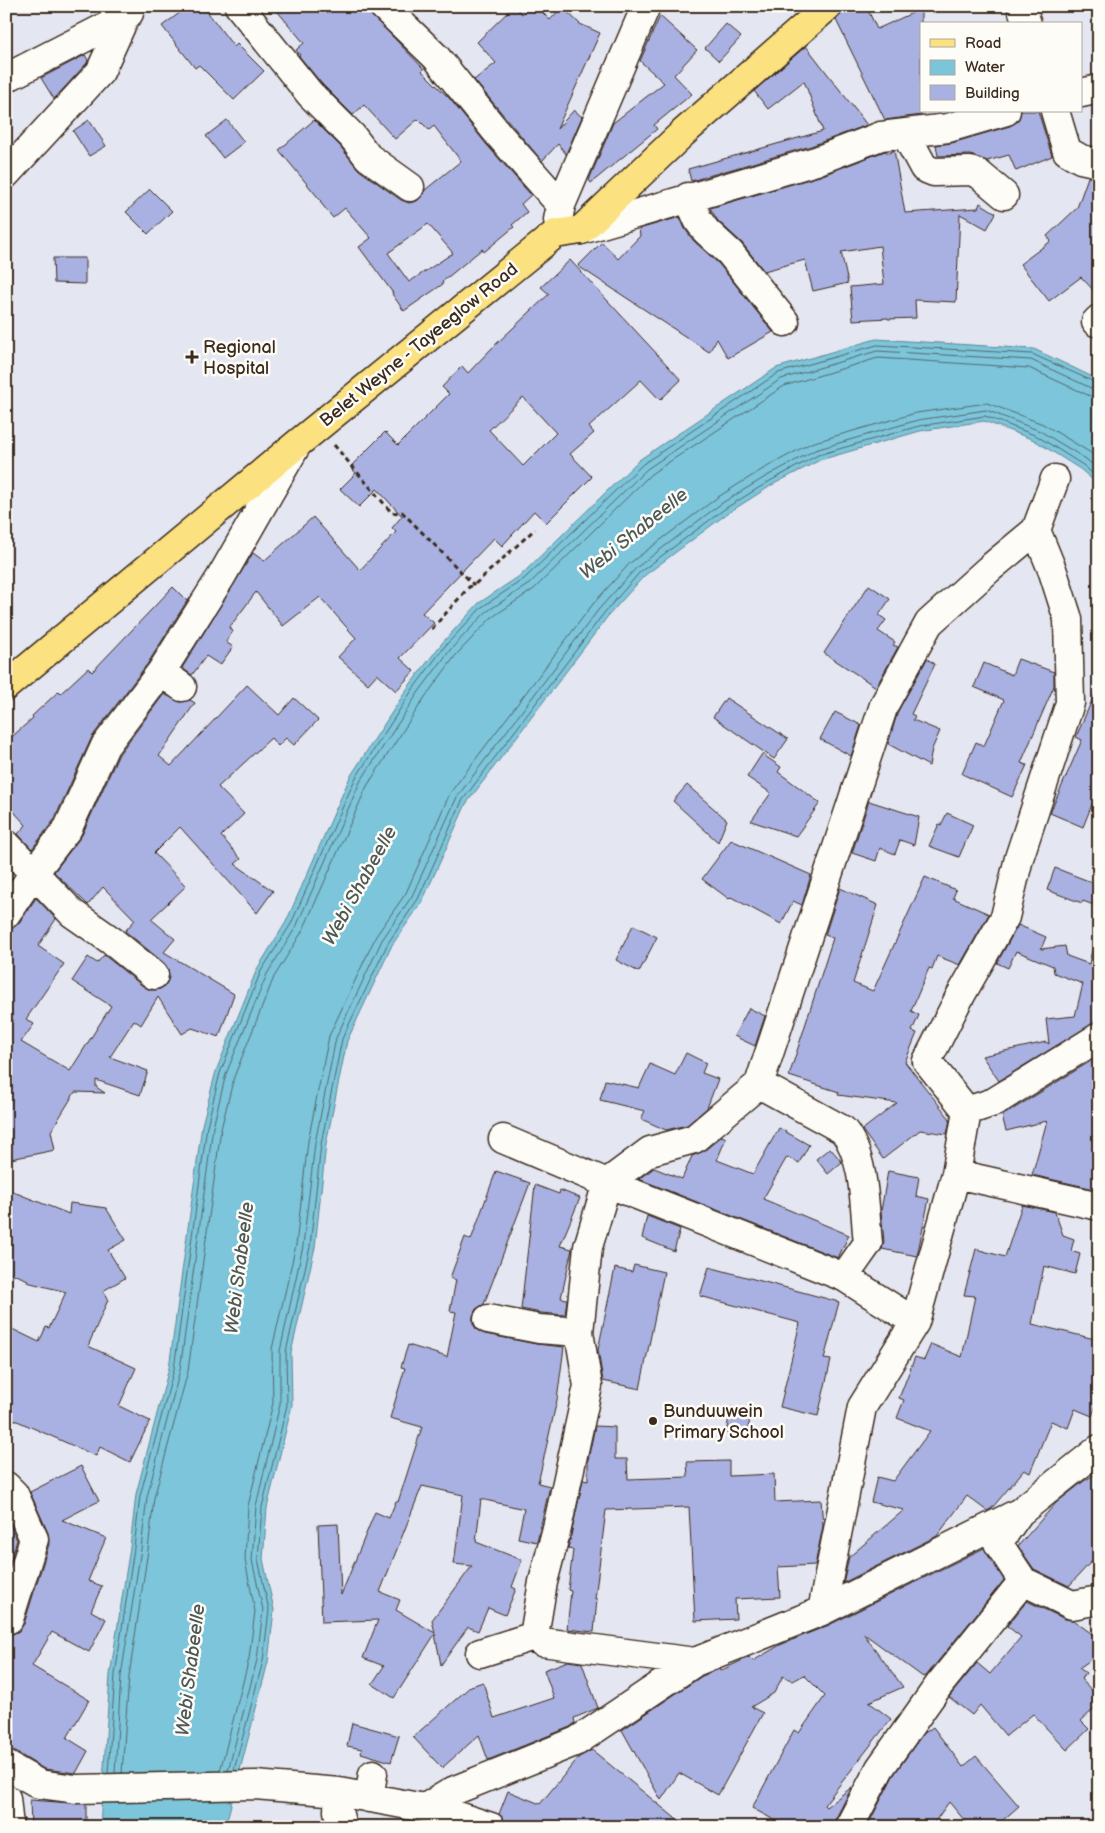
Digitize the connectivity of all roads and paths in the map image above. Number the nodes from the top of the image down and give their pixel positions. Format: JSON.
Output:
{"nodes":[{"id":1,"x":239,"y":6,"type":"edge"},
{"id":2,"x":383,"y":6,"type":"edge"},
{"id":3,"x":646,"y":6,"type":"edge"},
{"id":4,"x":828,"y":6,"type":"edge"},
{"id":5,"x":1027,"y":6,"type":"edge"},
{"id":6,"x":130,"y":12,"type":"edge"},
{"id":7,"x":1026,"y":22,"type":"edge"},
{"id":8,"x":6,"y":78,"type":"edge"},
{"id":9,"x":1099,"y":89,"type":"edge"},
{"id":10,"x":1082,"y":93,"type":"edge"},
{"id":11,"x":1003,"y":112,"type":"edge"},
{"id":12,"x":1055,"y":112,"type":"edge"},
{"id":13,"x":905,"y":133,"type":"junction"},
{"id":14,"x":1099,"y":163,"type":"edge"},
{"id":15,"x":6,"y":174,"type":"edge"},
{"id":16,"x":410,"y":187,"type":"dead end"},
{"id":17,"x":1004,"y":195,"type":"dead end"},
{"id":18,"x":688,"y":197,"type":"junction"},
{"id":19,"x":561,"y":205,"type":"junction"},
{"id":20,"x":568,"y":232,"type":"junction"},
{"id":21,"x":785,"y":322,"type":"dead end"},
{"id":22,"x":318,"y":427,"type":"junction"},
{"id":23,"x":297,"y":444,"type":"junction"},
{"id":24,"x":1055,"y":479,"type":"dead end"},
{"id":25,"x":535,"y":529,"type":"dead end"},
{"id":26,"x":1036,"y":530,"type":"junction"},
{"id":27,"x":474,"y":585,"type":"junction"},
{"id":28,"x":432,"y":629,"type":"dead end"},
{"id":29,"x":6,"y":686,"type":"edge"},
{"id":30,"x":6,"y":844,"type":"edge"},
{"id":31,"x":33,"y":874,"type":"junction"},
{"id":32,"x":6,"y":914,"type":"edge"},
{"id":33,"x":154,"y":975,"type":"dead end"},
{"id":34,"x":1099,"y":1037,"type":"edge"},
{"id":35,"x":759,"y":1084,"type":"junction"},
{"id":36,"x":966,"y":1111,"type":"junction"},
{"id":37,"x":503,"y":1139,"type":"dead end"},
{"id":38,"x":956,"y":1174,"type":"junction"},
{"id":39,"x":607,"y":1183,"type":"junction"},
{"id":40,"x":1099,"y":1206,"type":"edge"},
{"id":41,"x":844,"y":1277,"type":"junction"},
{"id":42,"x":488,"y":1319,"type":"dead end"},
{"id":43,"x":915,"y":1322,"type":"junction"},
{"id":44,"x":580,"y":1332,"type":"junction"},
{"id":45,"x":1099,"y":1448,"type":"edge"},
{"id":46,"x":6,"y":1486,"type":"edge"},
{"id":47,"x":1020,"y":1512,"type":"junction"},
{"id":48,"x":1023,"y":1581,"type":"junction"},
{"id":49,"x":1099,"y":1600,"type":"edge"},
{"id":50,"x":822,"y":1611,"type":"junction"},
{"id":51,"x":9,"y":1619,"type":"dead end"},
{"id":52,"x":534,"y":1636,"type":"junction"},
{"id":53,"x":480,"y":1653,"type":"dead end"},
{"id":54,"x":695,"y":1662,"type":"junction"},
{"id":55,"x":6,"y":1765,"type":"edge"},
{"id":56,"x":339,"y":1792,"type":"junction"},
{"id":57,"x":6,"y":1798,"type":"edge"},
{"id":58,"x":424,"y":1818,"type":"edge"},
{"id":59,"x":9,"y":1827,"type":"edge"},
{"id":60,"x":342,"y":1827,"type":"edge"},
{"id":61,"x":491,"y":1827,"type":"edge"},
{"id":62,"x":849,"y":1827,"type":"edge"}],
"edges":[{"from":1,"to":16,"type":"street"},
{"from":2,"to":19,"type":"street"},
{"from":3,"to":19,"type":"street"},
{"from":4,"to":20,"type":"main road","name":"Belet Weyne - Tayeeglow Road"},
{"from":5,"to":7,"type":"street"},
{"from":6,"to":8,"type":"street"},
{"from":6,"to":15,"type":"street"},
{"from":9,"to":10,"type":"street"},
{"from":11,"to":13,"type":"street"},
{"from":12,"to":14,"type":"street"},
{"from":13,"to":17,"type":"street"},
{"from":13,"to":18,"type":"street"},
{"from":18,"to":20,"type":"street"},
{"from":18,"to":21,"type":"street"},
{"from":19,"to":20,"type":"street"},
{"from":20,"to":22,"type":"main road","name":"Belet Weyne - Tayeeglow Road"},
{"from":22,"to":23,"type":"main road","name":"Belet Weyne - Tayeeglow Road"},
{"from":22,"to":27,"type":"path"},
{"from":23,"to":29,"type":"main road","name":"Belet Weyne - Tayeeglow Road"},
{"from":23,"to":31,"type":"street"},
{"from":24,"to":26,"type":"street"},
{"from":25,"to":27,"type":"path"},
{"from":26,"to":35,"type":"street"},
{"from":26,"to":36,"type":"street"},
{"from":27,"to":28,"type":"path"},
{"from":30,"to":31,"type":"street"},
{"from":31,"to":32,"type":"street"},
{"from":31,"to":33,"type":"street"},
{"from":34,"to":36,"type":"street"},
{"from":35,"to":39,"type":"street"},
{"from":35,"to":41,"type":"street"},
{"from":36,"to":38,"type":"street"},
{"from":37,"to":39,"type":"street"},
{"from":38,"to":40,"type":"street"},
{"from":38,"to":43,"type":"street"},
{"from":39,"to":41,"type":"street"},
{"from":39,"to":44,"type":"street"},
{"from":41,"to":43,"type":"street"},
{"from":42,"to":44,"type":"street"},
{"from":43,"to":50,"type":"street"},
{"from":44,"to":52,"type":"street"},
{"from":45,"to":47,"type":"street"},
{"from":46,"to":51,"type":"street"},
{"from":47,"to":48,"type":"street"},
{"from":47,"to":50,"type":"street"},
{"from":48,"to":49,"type":"street"},
{"from":48,"to":62,"type":"street"},
{"from":50,"to":54,"type":"street"},
{"from":52,"to":53,"type":"street"},
{"from":52,"to":54,"type":"street"},
{"from":54,"to":58,"type":"street"},
{"from":55,"to":56,"type":"street"},
{"from":56,"to":58,"type":"street"},
{"from":56,"to":60,"type":"street"},
{"from":57,"to":59,"type":"street"},
{"from":58,"to":61,"type":"street"}]}
